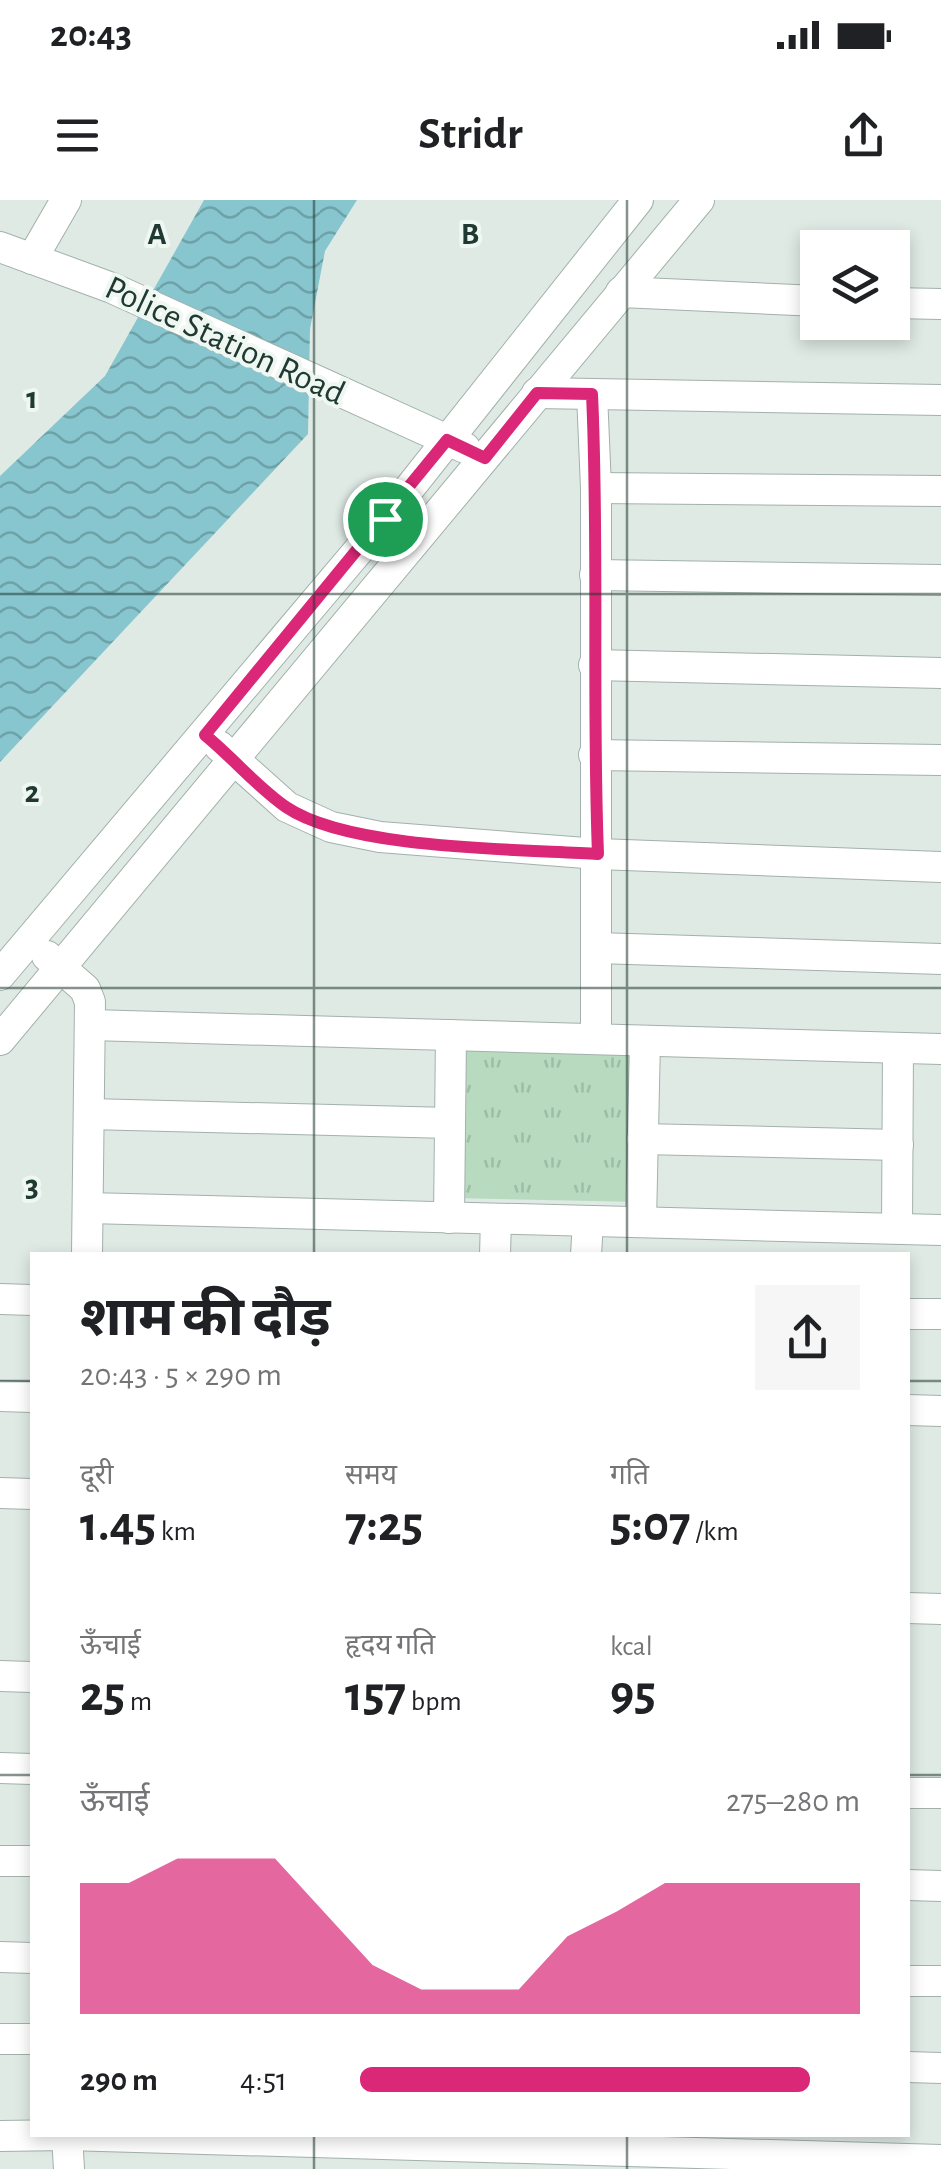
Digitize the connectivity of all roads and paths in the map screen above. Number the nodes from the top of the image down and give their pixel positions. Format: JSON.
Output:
{"nodes":[{"id":1,"x":66,"y":200,"type":"edge"},
{"id":2,"x":638,"y":200,"type":"edge"},
{"id":3,"x":699,"y":200,"type":"edge"},
{"id":4,"x":0,"y":247,"type":"edge"},
{"id":5,"x":32,"y":259,"type":"junction"},
{"id":6,"x":622,"y":292,"type":"junction"},
{"id":7,"x":800,"y":300,"type":"edge"},
{"id":8,"x":910,"y":303,"type":"edge"},
{"id":9,"x":941,"y":304,"type":"edge"},
{"id":10,"x":537,"y":393,"type":"junction"},
{"id":11,"x":592,"y":394,"type":"junction"},
{"id":12,"x":941,"y":400,"type":"edge"},
{"id":13,"x":447,"y":440,"type":"junction"},
{"id":14,"x":485,"y":458,"type":"junction"},
{"id":15,"x":596,"y":488,"type":"junction"},
{"id":16,"x":941,"y":491,"type":"edge"},
{"id":17,"x":595,"y":575,"type":"junction"},
{"id":18,"x":941,"y":580,"type":"edge"},
{"id":19,"x":594,"y":666,"type":"junction"},
{"id":20,"x":941,"y":674,"type":"edge"},
{"id":21,"x":205,"y":735,"type":"junction"},
{"id":22,"x":594,"y":755,"type":"junction"},
{"id":23,"x":233,"y":758,"type":"junction"},
{"id":24,"x":941,"y":760,"type":"edge"},
{"id":25,"x":598,"y":854,"type":"junction"},
{"id":26,"x":941,"y":867,"type":"edge"},
{"id":27,"x":29,"y":941,"type":"junction"},
{"id":28,"x":597,"y":948,"type":"junction"},
{"id":29,"x":941,"y":959,"type":"edge"},
{"id":30,"x":62,"y":968,"type":"junction"},
{"id":31,"x":0,"y":975,"type":"edge"},
{"id":32,"x":91,"y":1025,"type":"junction"},
{"id":33,"x":451,"y":1035,"type":"junction"},
{"id":34,"x":596,"y":1039,"type":"junction"},
{"id":35,"x":0,"y":1040,"type":"edge"},
{"id":36,"x":644,"y":1041,"type":"junction"},
{"id":37,"x":898,"y":1048,"type":"junction"},
{"id":38,"x":941,"y":1049,"type":"edge"},
{"id":39,"x":89,"y":1114,"type":"junction"},
{"id":40,"x":450,"y":1123,"type":"junction"},
{"id":41,"x":642,"y":1140,"type":"junction"},
{"id":42,"x":898,"y":1146,"type":"junction"},
{"id":43,"x":88,"y":1208,"type":"junction"},
{"id":44,"x":449,"y":1218,"type":"junction"},
{"id":45,"x":496,"y":1219,"type":"junction"},
{"id":46,"x":588,"y":1221,"type":"junction"},
{"id":47,"x":641,"y":1222,"type":"junction"},
{"id":48,"x":897,"y":1228,"type":"junction"},
{"id":49,"x":941,"y":1230,"type":"edge"},
{"id":50,"x":86,"y":1252,"type":"edge"},
{"id":51,"x":495,"y":1252,"type":"edge"},
{"id":52,"x":586,"y":1252,"type":"edge"},
{"id":53,"x":0,"y":1298,"type":"edge"},
{"id":54,"x":30,"y":1300,"type":"edge"},
{"id":55,"x":910,"y":1314,"type":"edge"},
{"id":56,"x":941,"y":1314,"type":"edge"},
{"id":57,"x":0,"y":1396,"type":"edge"},
{"id":58,"x":30,"y":1397,"type":"edge"},
{"id":59,"x":910,"y":1410,"type":"edge"},
{"id":60,"x":941,"y":1410,"type":"edge"},
{"id":61,"x":0,"y":1494,"type":"edge"},
{"id":62,"x":30,"y":1494,"type":"edge"},
{"id":63,"x":910,"y":1608,"type":"edge"},
{"id":64,"x":941,"y":1609,"type":"edge"},
{"id":65,"x":0,"y":1676,"type":"edge"},
{"id":66,"x":30,"y":1676,"type":"edge"},
{"id":67,"x":0,"y":1768,"type":"edge"},
{"id":68,"x":30,"y":1769,"type":"edge"},
{"id":69,"x":910,"y":1792,"type":"edge"},
{"id":70,"x":941,"y":1794,"type":"edge"},
{"id":71,"x":0,"y":1861,"type":"edge"},
{"id":72,"x":30,"y":1862,"type":"edge"},
{"id":73,"x":910,"y":1885,"type":"edge"},
{"id":74,"x":941,"y":1886,"type":"edge"},
{"id":75,"x":0,"y":1957,"type":"edge"},
{"id":76,"x":30,"y":1958,"type":"edge"},
{"id":77,"x":910,"y":1980,"type":"edge"},
{"id":78,"x":941,"y":1982,"type":"edge"},
{"id":79,"x":0,"y":2040,"type":"edge"},
{"id":80,"x":30,"y":2040,"type":"edge"},
{"id":81,"x":910,"y":2067,"type":"edge"},
{"id":82,"x":941,"y":2068,"type":"edge"},
{"id":83,"x":0,"y":2136,"type":"edge"},
{"id":84,"x":30,"y":2136,"type":"edge"},
{"id":85,"x":67,"y":2137,"type":"edge"},
{"id":86,"x":164,"y":2137,"type":"edge"},
{"id":87,"x":416,"y":2140,"type":"edge"},
{"id":88,"x":623,"y":2143,"type":"edge"},
{"id":89,"x":473,"y":2158,"type":"edge"},
{"id":90,"x":576,"y":2159,"type":"edge"},
{"id":91,"x":941,"y":2160,"type":"edge"},
{"id":92,"x":68,"y":2169,"type":"edge"}],
"edges":[{"from":1,"to":5,"type":"street"},
{"from":2,"to":13,"type":"street"},
{"from":3,"to":6,"type":"street"},
{"from":4,"to":5,"type":"street","name":"Police Station Road"},
{"from":5,"to":13,"type":"street","name":"Police Station Road"},
{"from":6,"to":7,"type":"street"},
{"from":6,"to":10,"type":"street"},
{"from":8,"to":9,"type":"street"},
{"from":10,"to":11,"type":"street"},
{"from":10,"to":14,"type":"street"},
{"from":11,"to":12,"type":"street"},
{"from":11,"to":15,"type":"street"},
{"from":13,"to":14,"type":"street","name":"Police Station Road"},
{"from":13,"to":21,"type":"street"},
{"from":14,"to":23,"type":"street"},
{"from":15,"to":16,"type":"street"},
{"from":15,"to":17,"type":"street"},
{"from":17,"to":18,"type":"street"},
{"from":17,"to":19,"type":"street"},
{"from":19,"to":20,"type":"street"},
{"from":19,"to":22,"type":"street"},
{"from":21,"to":23,"type":"street"},
{"from":21,"to":27,"type":"street"},
{"from":22,"to":24,"type":"street"},
{"from":22,"to":25,"type":"street"},
{"from":23,"to":25,"type":"street"},
{"from":23,"to":30,"type":"street"},
{"from":25,"to":26,"type":"street"},
{"from":25,"to":28,"type":"street"},
{"from":27,"to":30,"type":"street"},
{"from":27,"to":31,"type":"street"},
{"from":28,"to":29,"type":"street"},
{"from":28,"to":34,"type":"street"},
{"from":30,"to":32,"type":"street"},
{"from":30,"to":35,"type":"street"},
{"from":32,"to":33,"type":"street"},
{"from":32,"to":39,"type":"street"},
{"from":33,"to":34,"type":"street"},
{"from":33,"to":40,"type":"street"},
{"from":34,"to":36,"type":"street"},
{"from":36,"to":37,"type":"street"},
{"from":36,"to":41,"type":"street"},
{"from":37,"to":38,"type":"street"},
{"from":37,"to":42,"type":"street"},
{"from":39,"to":40,"type":"street"},
{"from":39,"to":43,"type":"street"},
{"from":40,"to":44,"type":"street"},
{"from":41,"to":42,"type":"street"},
{"from":41,"to":47,"type":"street"},
{"from":42,"to":48,"type":"street"},
{"from":43,"to":44,"type":"street"},
{"from":43,"to":50,"type":"street"},
{"from":44,"to":45,"type":"street"},
{"from":45,"to":46,"type":"street"},
{"from":45,"to":51,"type":"street"},
{"from":46,"to":47,"type":"street"},
{"from":46,"to":52,"type":"street"},
{"from":47,"to":48,"type":"street"},
{"from":48,"to":49,"type":"street"},
{"from":53,"to":54,"type":"street"},
{"from":55,"to":56,"type":"street"},
{"from":57,"to":58,"type":"street"},
{"from":59,"to":60,"type":"street"},
{"from":61,"to":62,"type":"street"},
{"from":63,"to":64,"type":"street"},
{"from":65,"to":66,"type":"street"},
{"from":67,"to":68,"type":"street"},
{"from":69,"to":70,"type":"street"},
{"from":71,"to":72,"type":"street"},
{"from":73,"to":74,"type":"street"},
{"from":75,"to":76,"type":"street"},
{"from":77,"to":78,"type":"street"},
{"from":79,"to":80,"type":"street"},
{"from":81,"to":82,"type":"street"},
{"from":83,"to":84,"type":"street"},
{"from":85,"to":92,"type":"street"},
{"from":86,"to":87,"type":"street"},
{"from":87,"to":89,"type":"street"},
{"from":88,"to":90,"type":"street"},
{"from":88,"to":91,"type":"street"},
{"from":89,"to":90,"type":"street"}]}
